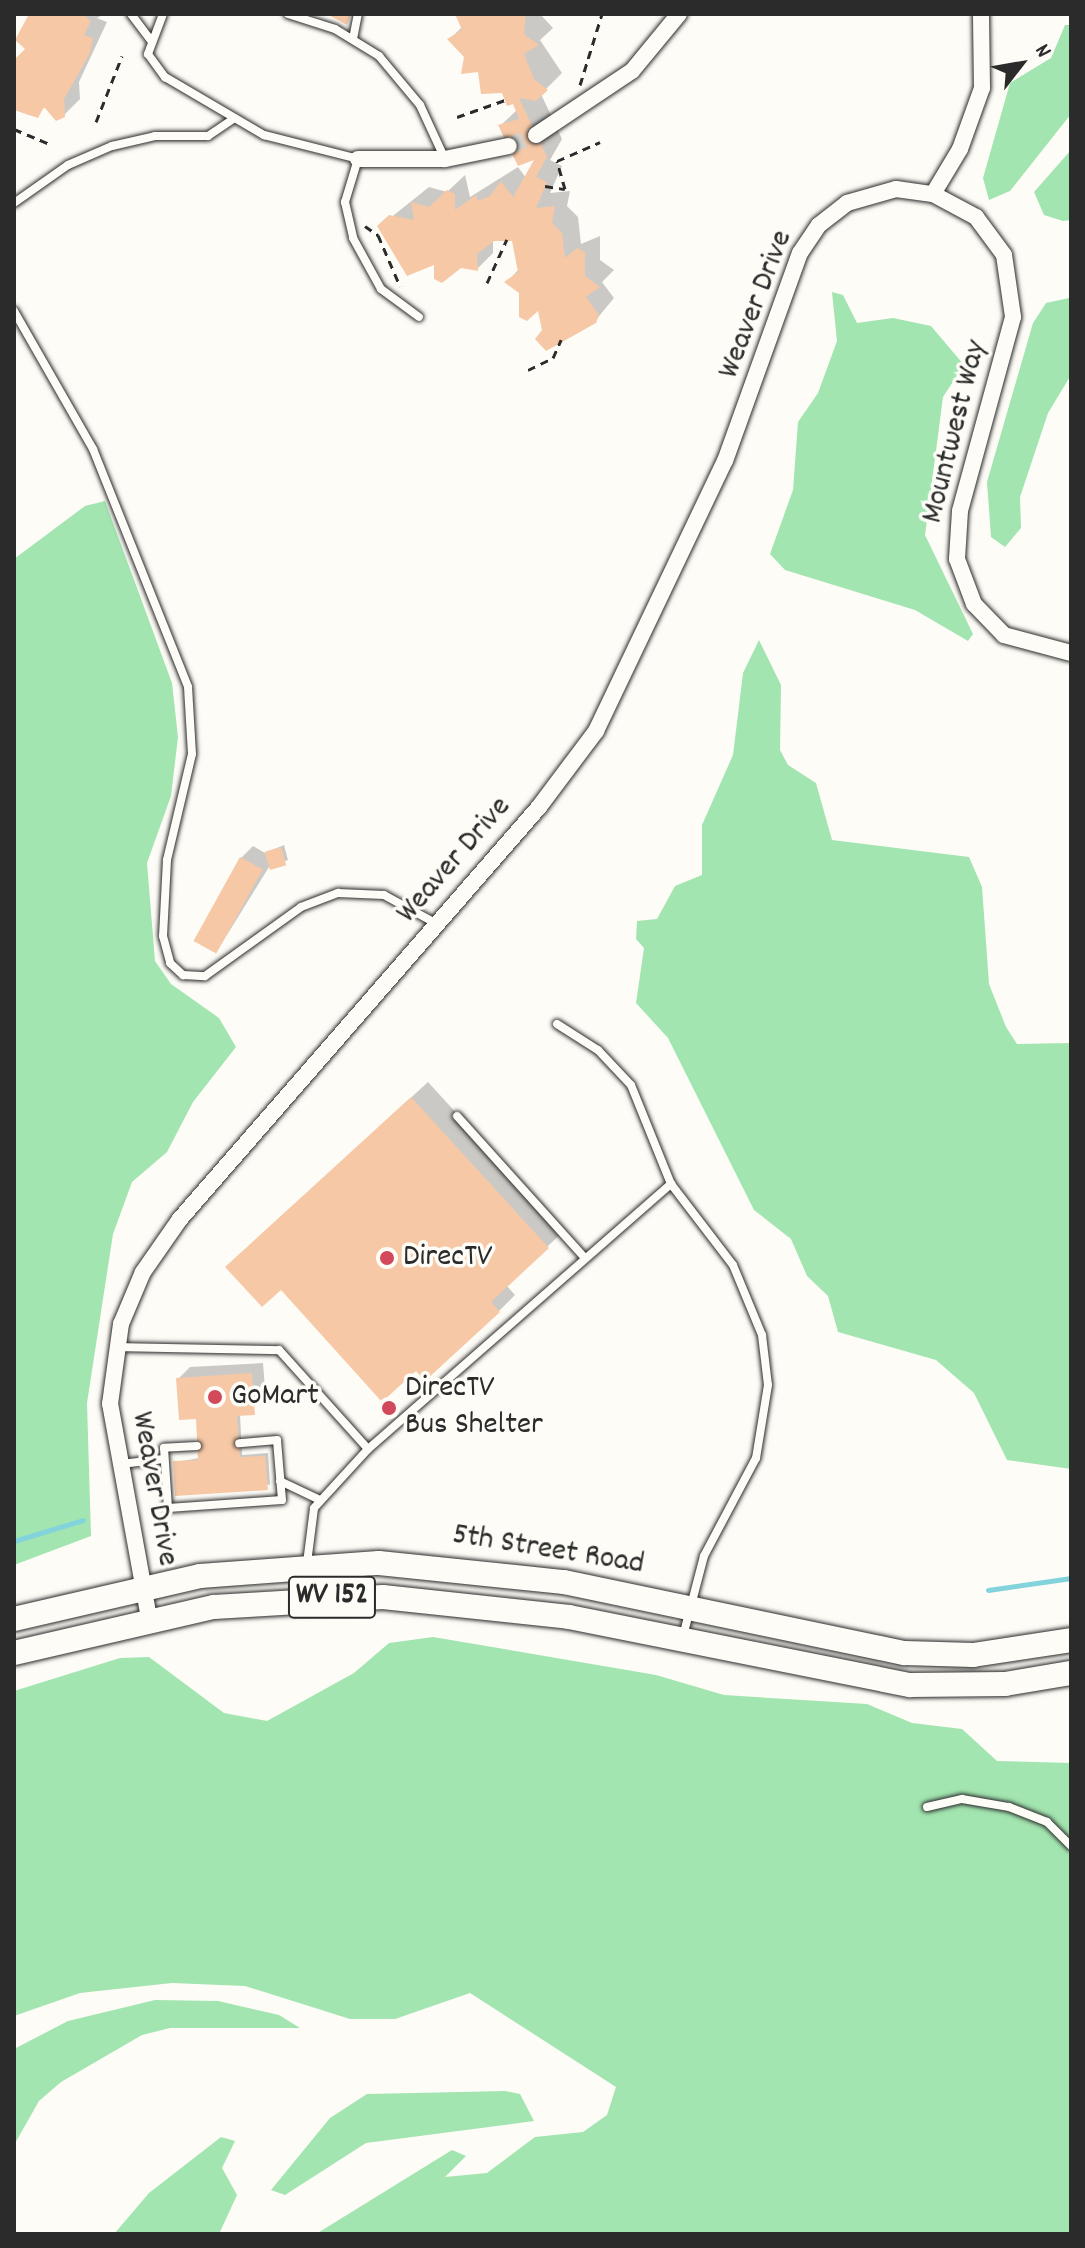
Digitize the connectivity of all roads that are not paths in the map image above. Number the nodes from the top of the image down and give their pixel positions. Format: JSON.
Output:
{"nodes":[{"id":1,"x":131,"y":14,"type":"edge"},
{"id":2,"x":163,"y":14,"type":"edge"},
{"id":3,"x":288,"y":14,"type":"edge"},
{"id":4,"x":358,"y":14,"type":"edge"},
{"id":5,"x":679,"y":14,"type":"edge"},
{"id":6,"x":981,"y":14,"type":"edge"},
{"id":7,"x":311,"y":17,"type":"edge"},
{"id":8,"x":353,"y":39,"type":"junction"},
{"id":9,"x":151,"y":41,"type":"junction"},
{"id":10,"x":233,"y":119,"type":"junction"},
{"id":11,"x":536,"y":135,"type":"tunnel mouth"},
{"id":12,"x":509,"y":146,"type":"tunnel mouth"},
{"id":13,"x":358,"y":159,"type":"junction"},
{"id":14,"x":445,"y":159,"type":"junction"},
{"id":15,"x":933,"y":194,"type":"junction"},
{"id":16,"x":14,"y":203,"type":"edge"},
{"id":17,"x":14,"y":311,"type":"edge"},
{"id":18,"x":419,"y":317,"type":"dead end"},
{"id":19,"x":1071,"y":653,"type":"edge"},
{"id":20,"x":438,"y":924,"type":"junction"},
{"id":21,"x":557,"y":1024,"type":"dead end"},
{"id":22,"x":457,"y":1116,"type":"dead end"},
{"id":23,"x":671,"y":1184,"type":"junction"},
{"id":24,"x":583,"y":1256,"type":"junction"},
{"id":25,"x":116,"y":1347,"type":"junction"},
{"id":26,"x":239,"y":1443,"type":"dead end"},
{"id":27,"x":197,"y":1446,"type":"dead end"},
{"id":28,"x":368,"y":1449,"type":"junction"},
{"id":29,"x":164,"y":1459,"type":"junction"},
{"id":30,"x":116,"y":1464,"type":"junction"},
{"id":31,"x":280,"y":1481,"type":"junction"},
{"id":32,"x":320,"y":1500,"type":"junction"},
{"id":33,"x":307,"y":1565,"type":"junction"},
{"id":34,"x":141,"y":1585,"type":"junction"},
{"id":35,"x":689,"y":1609,"type":"junction"},
{"id":36,"x":149,"y":1618,"type":"junction"},
{"id":37,"x":14,"y":1619,"type":"edge"},
{"id":38,"x":1071,"y":1640,"type":"edge"},
{"id":39,"x":682,"y":1641,"type":"junction"},
{"id":40,"x":14,"y":1653,"type":"edge"},
{"id":41,"x":1071,"y":1673,"type":"edge"},
{"id":42,"x":927,"y":1807,"type":"dead end"},
{"id":43,"x":1071,"y":1846,"type":"edge"}],
"edges":[{"from":1,"to":9,"type":"lane"},
{"from":2,"to":9,"type":"lane"},
{"from":3,"to":7,"type":"lane"},
{"from":4,"to":8,"type":"lane"},
{"from":5,"to":11,"type":"street"},
{"from":6,"to":15,"type":"street"},
{"from":7,"to":8,"type":"lane"},
{"from":8,"to":14,"type":"lane"},
{"from":9,"to":10,"type":"lane"},
{"from":10,"to":13,"type":"lane"},
{"from":10,"to":16,"type":"lane"},
{"from":12,"to":14,"type":"street"},
{"from":13,"to":14,"type":"street"},
{"from":13,"to":18,"type":"lane"},
{"from":15,"to":19,"type":"street","name":"Mountwest Way"},
{"from":15,"to":20,"type":"street","name":"Weaver Drive"},
{"from":17,"to":20,"type":"lane"},
{"from":20,"to":25,"type":"street","name":"Weaver Drive"},
{"from":21,"to":23,"type":"lane"},
{"from":22,"to":24,"type":"lane"},
{"from":23,"to":24,"type":"lane"},
{"from":23,"to":35,"type":"lane"},
{"from":24,"to":28,"type":"lane"},
{"from":25,"to":28,"type":"lane"},
{"from":25,"to":30,"type":"street","name":"Weaver Drive"},
{"from":26,"to":31,"type":"lane"},
{"from":27,"to":29,"type":"lane"},
{"from":28,"to":32,"type":"lane"},
{"from":29,"to":30,"type":"lane"},
{"from":29,"to":31,"type":"lane"},
{"from":30,"to":34,"type":"street","name":"Weaver Drive"},
{"from":31,"to":32,"type":"lane"},
{"from":32,"to":33,"type":"lane"},
{"from":33,"to":34,"type":"main road","name":"5th Street Road","number":"WV 152"},
{"from":33,"to":35,"type":"main road","name":"5th Street Road","number":"WV 152"},
{"from":34,"to":36,"type":"street","name":"Weaver Drive"},
{"from":34,"to":37,"type":"main road","name":"5th Street Road","number":"WV 152"},
{"from":35,"to":38,"type":"main road","name":"5th Street Road","number":"WV 152"},
{"from":35,"to":39,"type":"lane"},
{"from":36,"to":39,"type":"main road","name":"5th Street Road","number":"WV 152"},
{"from":36,"to":40,"type":"main road","name":"5th Street Road","number":"WV 152"},
{"from":39,"to":41,"type":"main road","name":"5th Street Road","number":"WV 152"},
{"from":42,"to":43,"type":"lane"}]}
